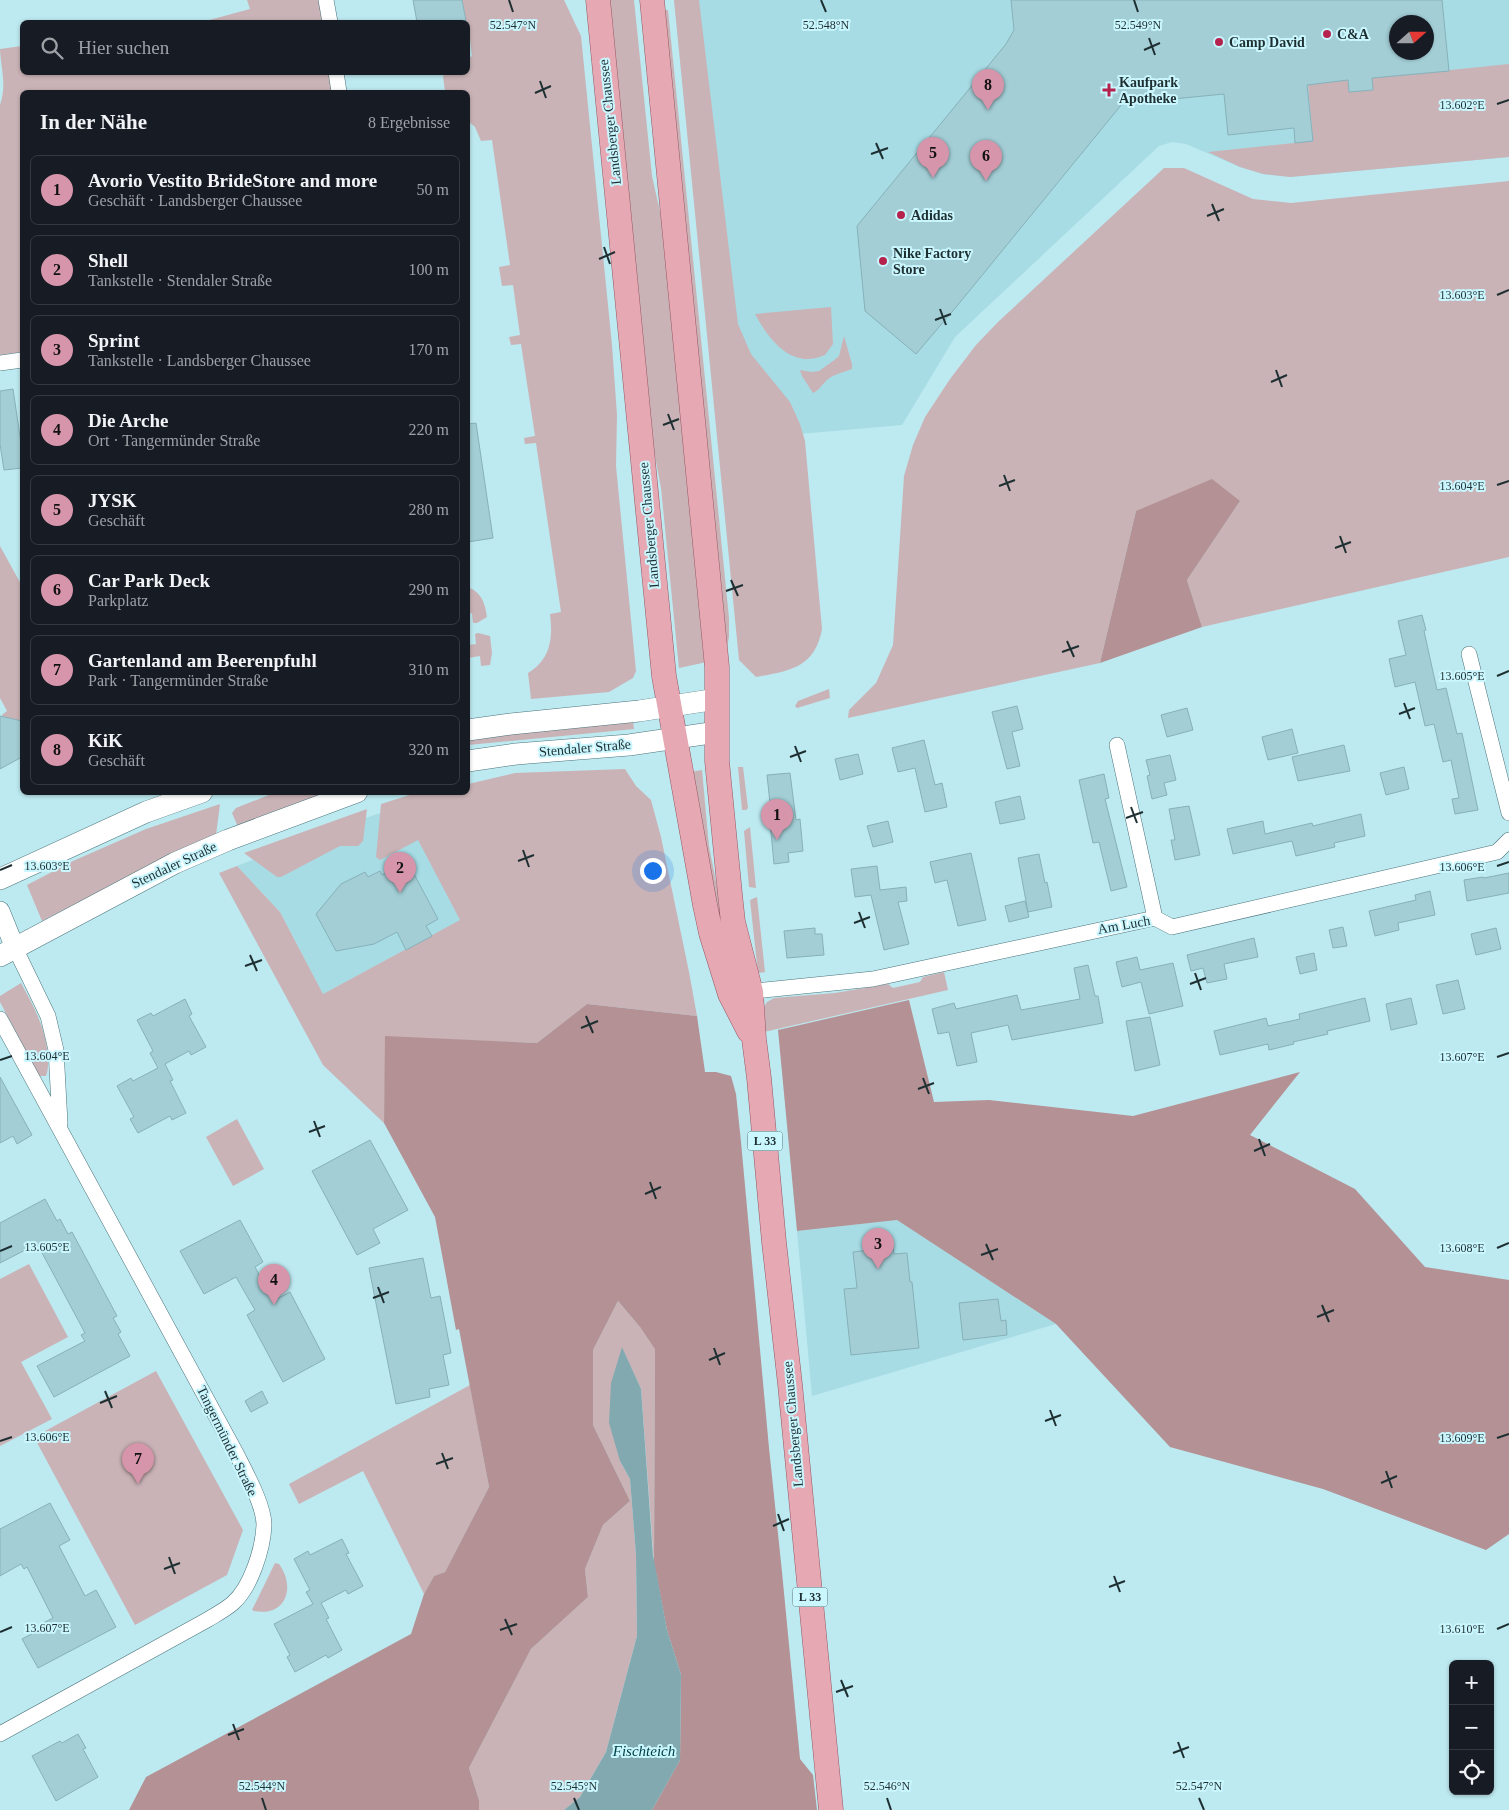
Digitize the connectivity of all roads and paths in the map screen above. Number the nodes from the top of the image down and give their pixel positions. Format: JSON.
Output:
{"nodes":[{"id":1,"x":326,"y":0,"type":"edge"},
{"id":2,"x":598,"y":0,"type":"edge"},
{"id":3,"x":652,"y":0,"type":"edge"},
{"id":4,"x":330,"y":20,"type":"edge"},
{"id":5,"x":336,"y":75,"type":"edge"},
{"id":6,"x":339,"y":90,"type":"edge"},
{"id":7,"x":20,"y":360,"type":"edge"},
{"id":8,"x":0,"y":363,"type":"edge"},
{"id":9,"x":1469,"y":654,"type":"dead end"},
{"id":10,"x":709,"y":701,"type":"junction"},
{"id":11,"x":669,"y":706,"type":"junction"},
{"id":12,"x":470,"y":730,"type":"edge"},
{"id":13,"x":710,"y":733,"type":"junction"},
{"id":14,"x":674,"y":738,"type":"junction"},
{"id":15,"x":1117,"y":745,"type":"dead end"},
{"id":16,"x":470,"y":761,"type":"edge"},
{"id":17,"x":194,"y":795,"type":"edge"},
{"id":18,"x":348,"y":795,"type":"edge"},
{"id":19,"x":1509,"y":812,"type":"edge"},
{"id":20,"x":1509,"y":840,"type":"edge"},
{"id":21,"x":0,"y":879,"type":"edge"},
{"id":22,"x":0,"y":911,"type":"edge"},
{"id":23,"x":1155,"y":918,"type":"junction"},
{"id":24,"x":8,"y":952,"type":"edge"},
{"id":25,"x":741,"y":993,"type":"junction"},
{"id":26,"x":0,"y":1019,"type":"edge"},
{"id":27,"x":60,"y":1129,"type":"junction"},
{"id":28,"x":0,"y":1734,"type":"edge"},
{"id":29,"x":831,"y":1810,"type":"edge"}],
"edges":[{"from":1,"to":4,"type":"street"},
{"from":2,"to":11,"type":"main road","name":"Landsberger Chaussee"},
{"from":3,"to":10,"type":"main road","name":"Landsberger Chaussee"},
{"from":5,"to":6,"type":"street"},
{"from":7,"to":8,"type":"street"},
{"from":9,"to":19,"type":"street"},
{"from":10,"to":11,"type":"main road"},
{"from":10,"to":13,"type":"main road","name":"Landsberger Chaussee"},
{"from":11,"to":12,"type":"main road"},
{"from":11,"to":14,"type":"main road","name":"Landsberger Chaussee"},
{"from":13,"to":14,"type":"main road","name":"Stendaler Straße"},
{"from":13,"to":25,"type":"main road","name":"Landsberger Chaussee"},
{"from":14,"to":16,"type":"main road","name":"Stendaler Straße"},
{"from":14,"to":25,"type":"main road","name":"Landsberger Chaussee"},
{"from":15,"to":23,"type":"street"},
{"from":17,"to":21,"type":"main road"},
{"from":18,"to":24,"type":"main road","name":"Stendaler Straße"},
{"from":20,"to":23,"type":"street","name":"Am Luch"},
{"from":22,"to":24,"type":"street"},
{"from":23,"to":25,"type":"street","name":"Am Luch"},
{"from":24,"to":27,"type":"street","name":"Tangermünder Straße"},
{"from":25,"to":29,"type":"main road","name":"Landsberger Chaussee","number":"L 33"},
{"from":26,"to":27,"type":"street","name":"Tangermünder Straße"},
{"from":27,"to":28,"type":"street","name":"Tangermünder Straße"}]}
